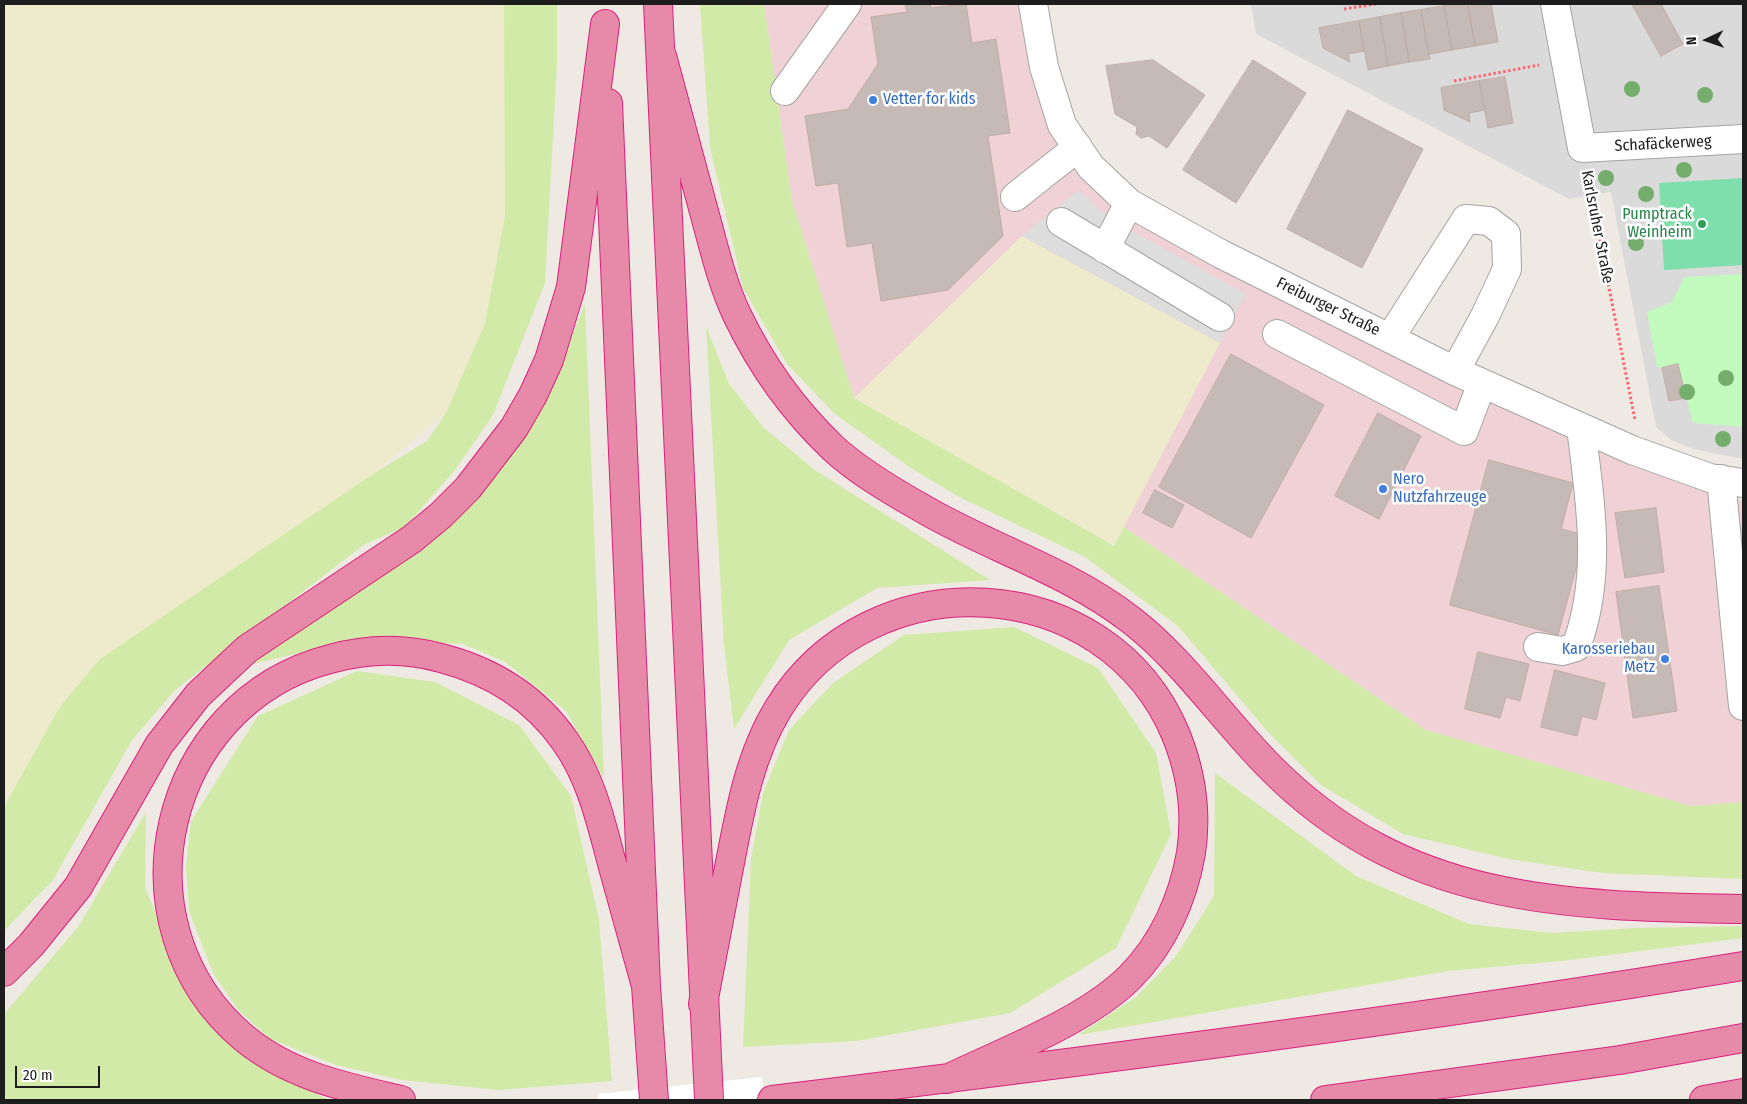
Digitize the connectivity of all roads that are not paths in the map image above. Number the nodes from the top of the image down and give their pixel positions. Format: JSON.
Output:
{"nodes":[{"id":1,"x":658,"y":4,"type":"edge"},
{"id":2,"x":847,"y":4,"type":"edge"},
{"id":3,"x":1033,"y":4,"type":"edge"},
{"id":4,"x":1555,"y":4,"type":"edge"},
{"id":5,"x":604,"y":14,"type":"edge"},
{"id":6,"x":662,"y":56,"type":"junction"},
{"id":7,"x":785,"y":90,"type":"dead end"},
{"id":8,"x":1743,"y":139,"type":"edge"},
{"id":9,"x":1078,"y":147,"type":"junction"},
{"id":10,"x":1582,"y":148,"type":"joint"},
{"id":11,"x":1015,"y":197,"type":"dead end"},
{"id":12,"x":1129,"y":203,"type":"junction"},
{"id":13,"x":1061,"y":222,"type":"dead end"},
{"id":14,"x":1105,"y":249,"type":"junction"},
{"id":15,"x":1220,"y":317,"type":"dead end"},
{"id":16,"x":1277,"y":334,"type":"dead end"},
{"id":17,"x":1390,"y":338,"type":"junction"},
{"id":18,"x":1455,"y":371,"type":"junction"},
{"id":19,"x":1482,"y":383,"type":"junction"},
{"id":20,"x":1581,"y":427,"type":"junction"},
{"id":21,"x":1732,"y":481,"type":"edge"},
{"id":22,"x":1538,"y":647,"type":"dead end"},
{"id":23,"x":1743,"y":706,"type":"edge"},
{"id":24,"x":1743,"y":909,"type":"edge"},
{"id":25,"x":1743,"y":966,"type":"edge"},
{"id":26,"x":4,"y":972,"type":"edge"},
{"id":27,"x":646,"y":986,"type":"junction"},
{"id":28,"x":703,"y":1004,"type":"junction"},
{"id":29,"x":1743,"y":1038,"type":"edge"},
{"id":30,"x":948,"y":1079,"type":"junction"},
{"id":31,"x":1743,"y":1094,"type":"edge"},
{"id":32,"x":401,"y":1100,"type":"edge"},
{"id":33,"x":654,"y":1100,"type":"edge"},
{"id":34,"x":709,"y":1100,"type":"edge"},
{"id":35,"x":772,"y":1100,"type":"edge"},
{"id":36,"x":1325,"y":1100,"type":"edge"},
{"id":37,"x":1704,"y":1100,"type":"edge"}],
"edges":[{"from":1,"to":6,"type":"highway"},
{"from":2,"to":7,"type":"street"},
{"from":3,"to":9,"type":"street","name":"Freiburger Straße"},
{"from":4,"to":10,"type":"street","name":"Karlsruher Straße"},
{"from":5,"to":26,"type":"highway"},
{"from":5,"to":27,"type":"highway"},
{"from":6,"to":24,"type":"highway"},
{"from":6,"to":28,"type":"highway"},
{"from":8,"to":10,"type":"street","name":"Schafäckerweg"},
{"from":9,"to":11,"type":"street"},
{"from":9,"to":12,"type":"street","name":"Freiburger Straße"},
{"from":12,"to":14,"type":"street"},
{"from":12,"to":17,"type":"street","name":"Freiburger Straße"},
{"from":13,"to":14,"type":"street"},
{"from":14,"to":15,"type":"street"},
{"from":16,"to":19,"type":"street"},
{"from":17,"to":18,"type":"street","name":"Freiburger Straße"},
{"from":17,"to":18,"type":"street"},
{"from":18,"to":19,"type":"street","name":"Freiburger Straße"},
{"from":19,"to":20,"type":"street","name":"Freiburger Straße"},
{"from":20,"to":21,"type":"street","name":"Freiburger Straße"},
{"from":20,"to":22,"type":"street"},
{"from":21,"to":23,"type":"street"},
{"from":25,"to":30,"type":"highway"},
{"from":27,"to":32,"type":"highway"},
{"from":27,"to":33,"type":"highway"},
{"from":28,"to":30,"type":"highway"},
{"from":28,"to":34,"type":"highway"},
{"from":29,"to":36,"type":"highway"},
{"from":30,"to":35,"type":"highway"},
{"from":31,"to":37,"type":"highway"}]}
